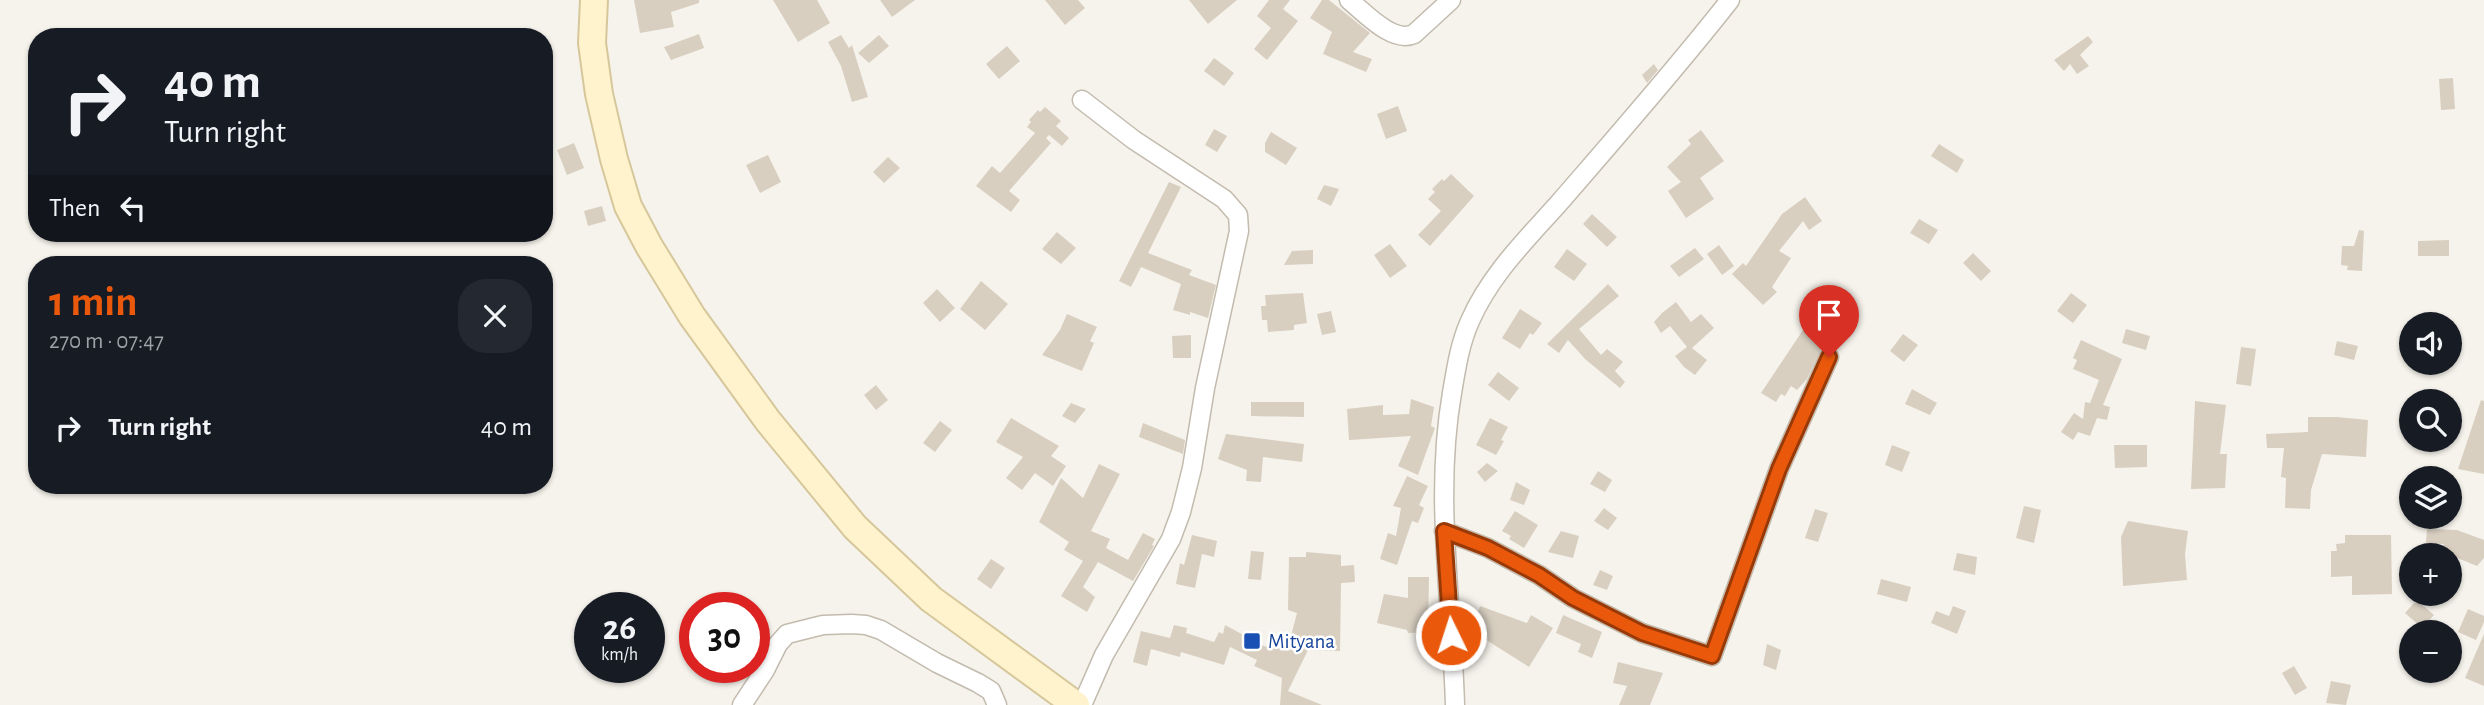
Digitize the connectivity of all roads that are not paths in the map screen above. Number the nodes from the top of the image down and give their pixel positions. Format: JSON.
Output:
{"nodes":[{"id":1,"x":594,"y":0,"type":"edge"},
{"id":2,"x":1349,"y":0,"type":"edge"},
{"id":3,"x":1451,"y":0,"type":"edge"},
{"id":4,"x":1730,"y":0,"type":"edge"},
{"id":5,"x":1082,"y":100,"type":"dead end"},
{"id":6,"x":1829,"y":357,"type":"dead end"},
{"id":7,"x":1444,"y":531,"type":"junction"},
{"id":8,"x":742,"y":705,"type":"edge"},
{"id":9,"x":997,"y":705,"type":"edge"},
{"id":10,"x":1076,"y":705,"type":"edge"},
{"id":11,"x":1082,"y":705,"type":"edge"},
{"id":12,"x":1455,"y":705,"type":"edge"}],
"edges":[{"from":1,"to":10,"type":"main road"},
{"from":2,"to":3,"type":"street"},
{"from":4,"to":7,"type":"street"},
{"from":5,"to":11,"type":"street"},
{"from":6,"to":7,"type":"street"},
{"from":7,"to":12,"type":"street"},
{"from":8,"to":9,"type":"street"}]}
